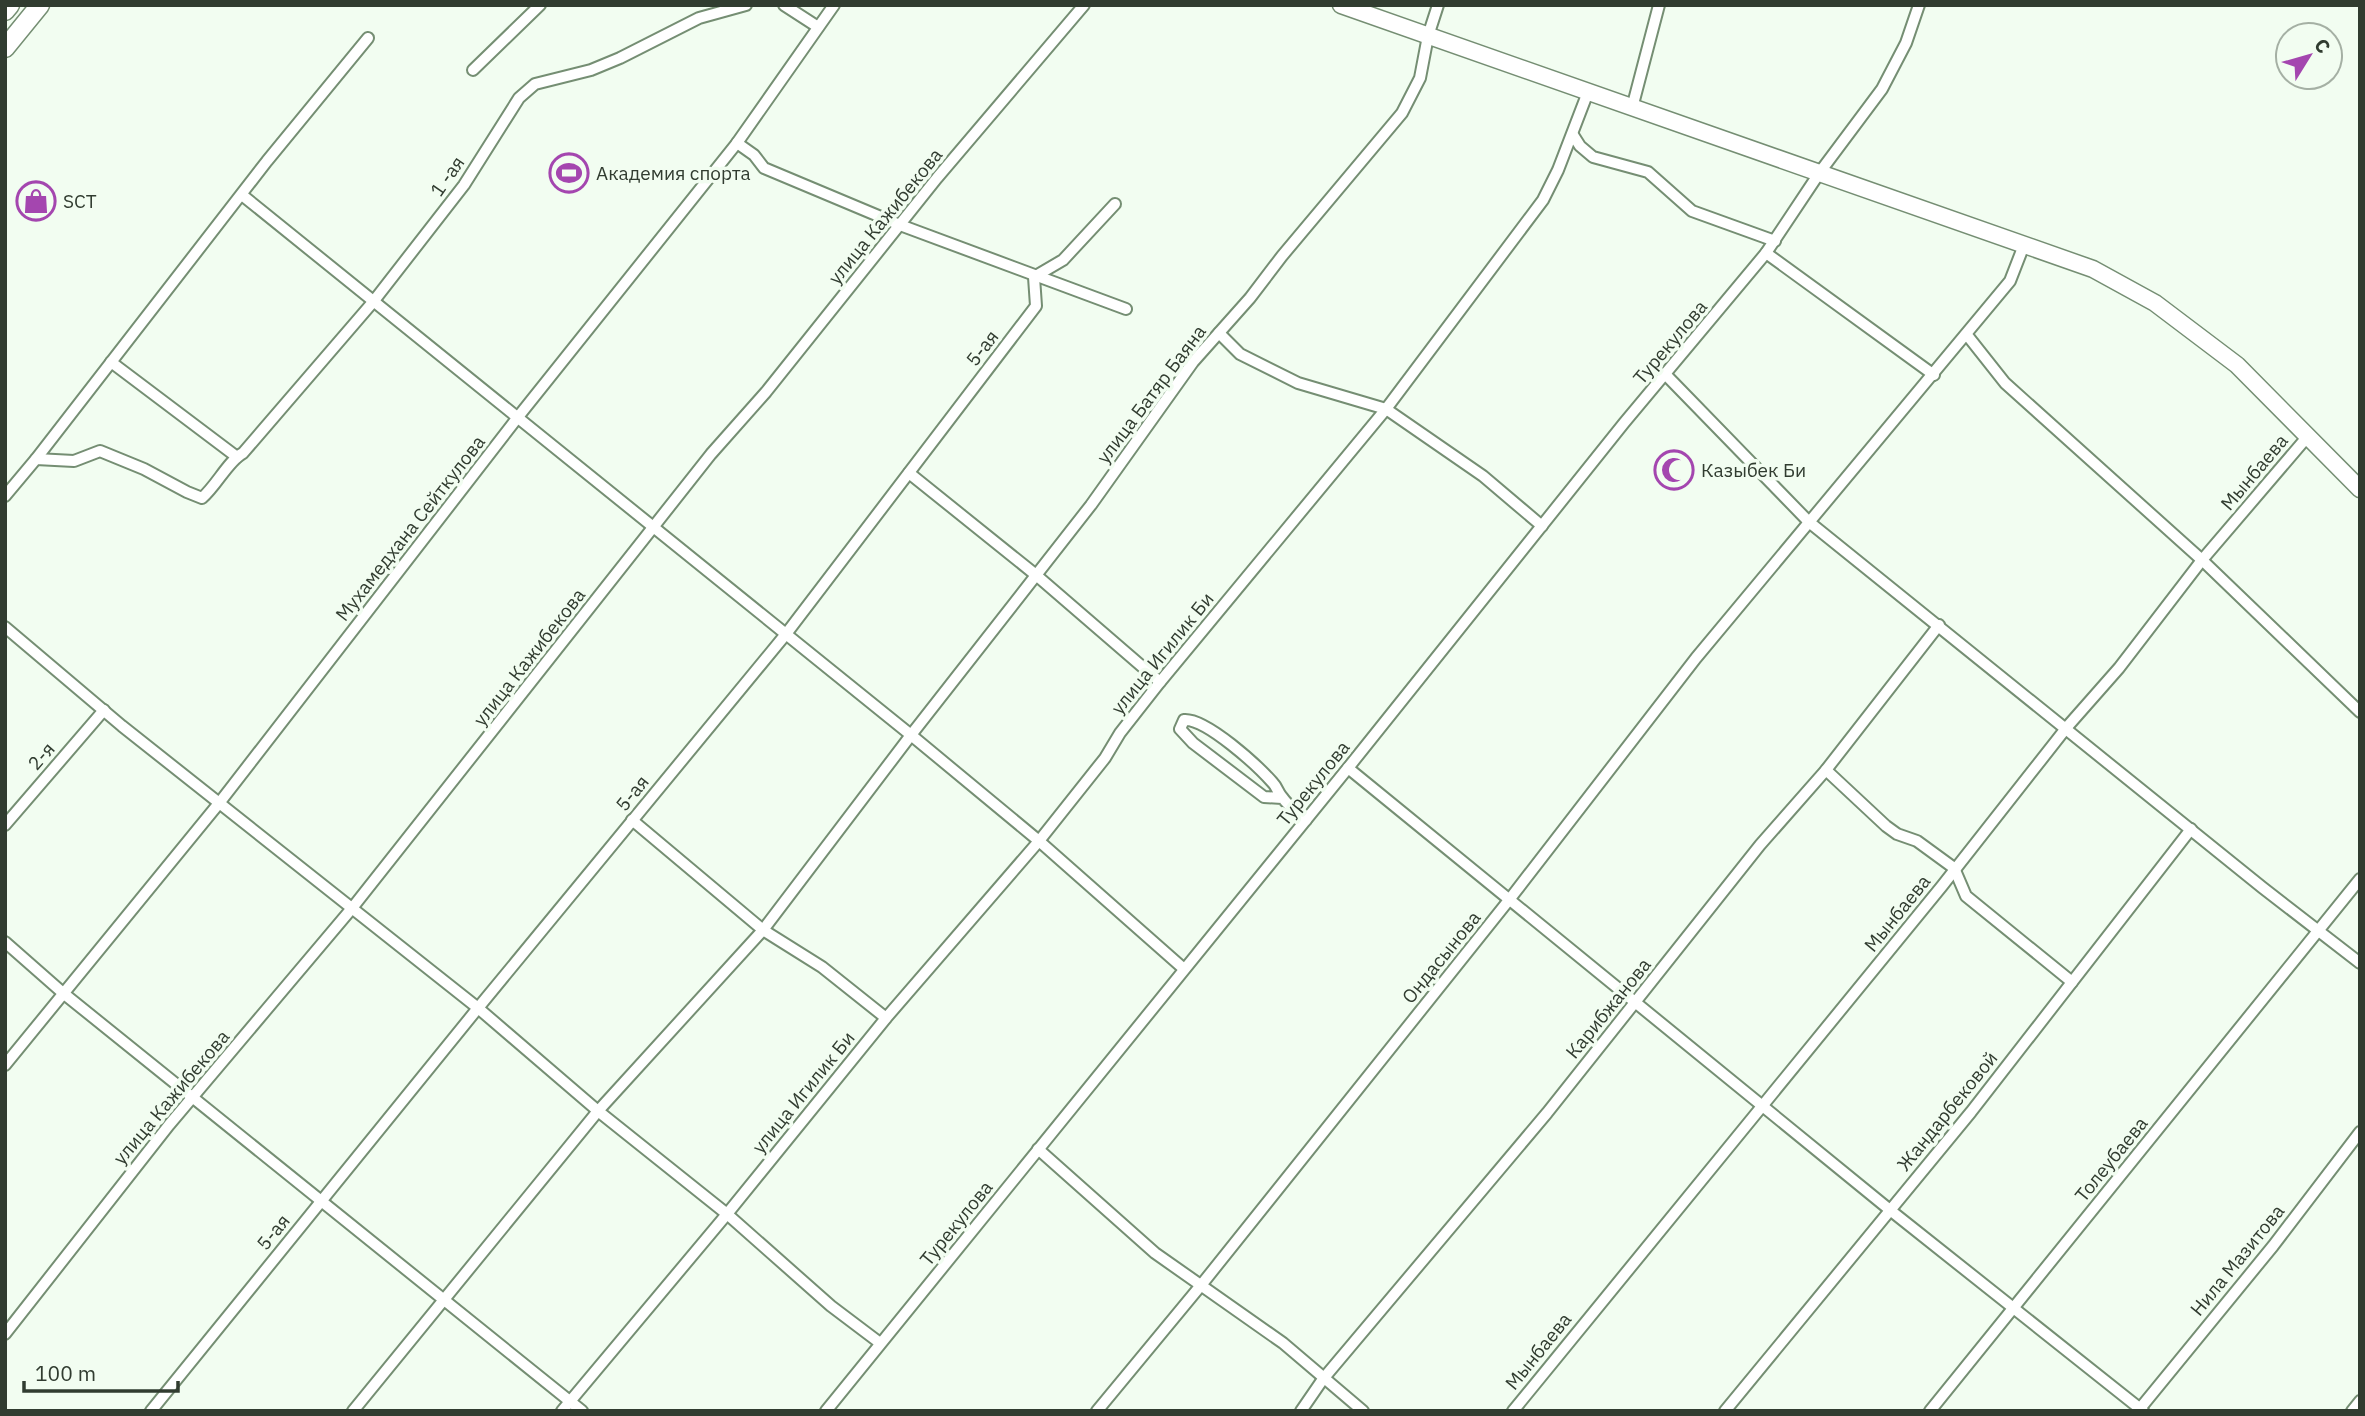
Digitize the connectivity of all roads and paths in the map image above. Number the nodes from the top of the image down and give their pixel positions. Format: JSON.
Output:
{"nodes":[{"id":1,"x":10,"y":5,"type":"edge"},
{"id":2,"x":40,"y":5,"type":"edge"},
{"id":3,"x":540,"y":5,"type":"edge"},
{"id":4,"x":746,"y":5,"type":"edge"},
{"id":5,"x":784,"y":5,"type":"edge"},
{"id":6,"x":834,"y":5,"type":"edge"},
{"id":7,"x":1084,"y":5,"type":"edge"},
{"id":8,"x":1341,"y":5,"type":"edge"},
{"id":9,"x":1438,"y":5,"type":"edge"},
{"id":10,"x":1659,"y":5,"type":"edge"},
{"id":11,"x":1919,"y":5,"type":"edge"},
{"id":12,"x":5,"y":11,"type":"edge"},
{"id":13,"x":817,"y":27,"type":"junction"},
{"id":14,"x":1428,"y":36,"type":"junction"},
{"id":15,"x":368,"y":38,"type":"dead end"},
{"id":16,"x":5,"y":48,"type":"edge"},
{"id":17,"x":473,"y":70,"type":"dead end"},
{"id":18,"x":1587,"y":92,"type":"junction"},
{"id":19,"x":1632,"y":108,"type":"junction"},
{"id":20,"x":1573,"y":135,"type":"junction"},
{"id":21,"x":737,"y":143,"type":"junction"},
{"id":22,"x":1820,"y":172,"type":"junction"},
{"id":23,"x":242,"y":195,"type":"junction"},
{"id":24,"x":1115,"y":204,"type":"dead end"},
{"id":25,"x":900,"y":225,"type":"junction"},
{"id":26,"x":1774,"y":241,"type":"junction"},
{"id":27,"x":2024,"y":245,"type":"junction"},
{"id":28,"x":1766,"y":253,"type":"junction"},
{"id":29,"x":1034,"y":277,"type":"junction"},
{"id":30,"x":373,"y":302,"type":"junction"},
{"id":31,"x":1126,"y":309,"type":"dead end"},
{"id":32,"x":1219,"y":333,"type":"junction"},
{"id":33,"x":1967,"y":335,"type":"junction"},
{"id":34,"x":111,"y":362,"type":"junction"},
{"id":35,"x":1666,"y":375,"type":"junction"},
{"id":36,"x":1934,"y":375,"type":"junction"},
{"id":37,"x":1386,"y":409,"type":"junction"},
{"id":38,"x":518,"y":416,"type":"junction"},
{"id":39,"x":2308,"y":436,"type":"junction"},
{"id":40,"x":237,"y":457,"type":"junction"},
{"id":41,"x":36,"y":459,"type":"junction"},
{"id":42,"x":909,"y":473,"type":"junction"},
{"id":43,"x":2360,"y":489,"type":"edge"},
{"id":44,"x":5,"y":496,"type":"edge"},
{"id":45,"x":1809,"y":522,"type":"junction"},
{"id":46,"x":1542,"y":526,"type":"junction"},
{"id":47,"x":654,"y":527,"type":"junction"},
{"id":48,"x":2202,"y":560,"type":"junction"},
{"id":49,"x":1037,"y":575,"type":"junction"},
{"id":50,"x":1939,"y":625,"type":"junction"},
{"id":51,"x":5,"y":627,"type":"edge"},
{"id":52,"x":786,"y":634,"type":"junction"},
{"id":53,"x":1160,"y":682,"type":"junction"},
{"id":54,"x":104,"y":710,"type":"junction"},
{"id":55,"x":2360,"y":712,"type":"edge"},
{"id":56,"x":2067,"y":727,"type":"junction"},
{"id":57,"x":911,"y":735,"type":"junction"},
{"id":58,"x":1348,"y":768,"type":"junction"},
{"id":59,"x":1826,"y":770,"type":"junction"},
{"id":60,"x":1282,"y":798,"type":"junction"},
{"id":61,"x":220,"y":802,"type":"junction"},
{"id":62,"x":632,"y":820,"type":"junction"},
{"id":63,"x":1306,"y":820,"type":"junction"},
{"id":64,"x":5,"y":825,"type":"edge"},
{"id":65,"x":2191,"y":829,"type":"junction"},
{"id":66,"x":1039,"y":841,"type":"junction"},
{"id":67,"x":1954,"y":868,"type":"junction"},
{"id":68,"x":2360,"y":878,"type":"edge"},
{"id":69,"x":1509,"y":900,"type":"junction"},
{"id":70,"x":353,"y":907,"type":"junction"},
{"id":71,"x":2320,"y":929,"type":"junction"},
{"id":72,"x":763,"y":930,"type":"junction"},
{"id":73,"x":5,"y":942,"type":"edge"},
{"id":74,"x":2360,"y":963,"type":"edge"},
{"id":75,"x":1184,"y":969,"type":"junction"},
{"id":76,"x":2072,"y":982,"type":"junction"},
{"id":77,"x":63,"y":993,"type":"junction"},
{"id":78,"x":1635,"y":1002,"type":"junction"},
{"id":79,"x":478,"y":1007,"type":"junction"},
{"id":80,"x":886,"y":1018,"type":"junction"},
{"id":81,"x":5,"y":1065,"type":"edge"},
{"id":82,"x":193,"y":1097,"type":"junction"},
{"id":83,"x":1763,"y":1105,"type":"junction"},
{"id":84,"x":598,"y":1111,"type":"junction"},
{"id":85,"x":2360,"y":1132,"type":"edge"},
{"id":86,"x":1038,"y":1149,"type":"junction"},
{"id":87,"x":320,"y":1201,"type":"junction"},
{"id":88,"x":1890,"y":1210,"type":"junction"},
{"id":89,"x":727,"y":1214,"type":"junction"},
{"id":90,"x":1202,"y":1284,"type":"junction"},
{"id":91,"x":443,"y":1299,"type":"junction"},
{"id":92,"x":2012,"y":1308,"type":"junction"},
{"id":93,"x":5,"y":1334,"type":"edge"},
{"id":94,"x":880,"y":1343,"type":"junction"},
{"id":95,"x":1323,"y":1379,"type":"junction"},
{"id":96,"x":570,"y":1400,"type":"junction"},
{"id":97,"x":2360,"y":1401,"type":"edge"},
{"id":98,"x":155,"y":1407,"type":"edge"},
{"id":99,"x":2140,"y":1410,"type":"edge"},
{"id":100,"x":353,"y":1411,"type":"edge"},
{"id":101,"x":562,"y":1411,"type":"edge"},
{"id":102,"x":582,"y":1411,"type":"edge"},
{"id":103,"x":826,"y":1411,"type":"edge"},
{"id":104,"x":1097,"y":1411,"type":"edge"},
{"id":105,"x":1301,"y":1411,"type":"edge"},
{"id":106,"x":1363,"y":1411,"type":"edge"},
{"id":107,"x":1513,"y":1411,"type":"edge"},
{"id":108,"x":1725,"y":1411,"type":"edge"},
{"id":109,"x":1930,"y":1411,"type":"edge"},
{"id":110,"x":2352,"y":1411,"type":"edge"}],
"edges":[{"from":1,"to":12,"type":"highway"},
{"from":2,"to":16,"type":"highway"},
{"from":3,"to":17,"type":"street"},
{"from":4,"to":30,"type":"street","name":"1 -ая"},
{"from":5,"to":13,"type":"street"},
{"from":6,"to":13,"type":"street","name":"Мухамедхана Сейткулова"},
{"from":7,"to":25,"type":"street","name":"улица Кажибекова"},
{"from":8,"to":14,"type":"main road"},
{"from":9,"to":14,"type":"street","name":"улица Батяр Баяна"},
{"from":10,"to":19,"type":"street"},
{"from":11,"to":22,"type":"street","name":"Турекулова"},
{"from":13,"to":21,"type":"street","name":"Мухамедхана Сейткулова"},
{"from":14,"to":18,"type":"main road"},
{"from":14,"to":32,"type":"street","name":"улица Батяр Баяна"},
{"from":15,"to":23,"type":"street"},
{"from":18,"to":19,"type":"main road"},
{"from":18,"to":20,"type":"street","name":"улица Игилик Би"},
{"from":19,"to":22,"type":"main road"},
{"from":20,"to":26,"type":"street"},
{"from":20,"to":37,"type":"street","name":"улица Игилик Би"},
{"from":21,"to":25,"type":"street"},
{"from":21,"to":38,"type":"street","name":"Мухамедхана Сейткулова"},
{"from":22,"to":26,"type":"street","name":"Турекулова"},
{"from":22,"to":27,"type":"main road"},
{"from":23,"to":30,"type":"street"},
{"from":23,"to":34,"type":"street"},
{"from":24,"to":29,"type":"street"},
{"from":25,"to":29,"type":"street"},
{"from":25,"to":47,"type":"street","name":"улица Кажибекова"},
{"from":26,"to":28,"type":"street","name":"Турекулова"},
{"from":27,"to":33,"type":"street","name":"Ондасынова"},
{"from":27,"to":39,"type":"main road"},
{"from":28,"to":35,"type":"street","name":"Турекулова"},
{"from":28,"to":36,"type":"street"},
{"from":29,"to":31,"type":"street"},
{"from":29,"to":42,"type":"street","name":"5-ая"},
{"from":30,"to":38,"type":"street"},
{"from":30,"to":40,"type":"street","name":"1 -ая"},
{"from":32,"to":37,"type":"street"},
{"from":32,"to":49,"type":"street","name":"улица Батяр Баяна"},
{"from":33,"to":36,"type":"street","name":"Ондасынова"},
{"from":33,"to":48,"type":"street"},
{"from":34,"to":40,"type":"street"},
{"from":34,"to":41,"type":"street"},
{"from":35,"to":45,"type":"street"},
{"from":35,"to":46,"type":"street","name":"Турекулова"},
{"from":36,"to":45,"type":"street","name":"Ондасынова"},
{"from":37,"to":46,"type":"street"},
{"from":37,"to":53,"type":"street","name":"улица Игилик Би"},
{"from":38,"to":47,"type":"street"},
{"from":38,"to":61,"type":"street","name":"Мухамедхана Сейткулова"},
{"from":39,"to":43,"type":"main road"},
{"from":39,"to":48,"type":"street","name":"Мынбаева"},
{"from":40,"to":41,"type":"street","name":"1 -ая"},
{"from":41,"to":44,"type":"street"},
{"from":42,"to":49,"type":"street"},
{"from":42,"to":52,"type":"street","name":"5-ая"},
{"from":45,"to":50,"type":"street"},
{"from":45,"to":69,"type":"street","name":"Ондасынова"},
{"from":46,"to":58,"type":"street","name":"Турекулова"},
{"from":47,"to":52,"type":"street"},
{"from":47,"to":70,"type":"street","name":"улица Кажибекова"},
{"from":48,"to":55,"type":"street"},
{"from":48,"to":56,"type":"street","name":"Мынбаева"},
{"from":49,"to":53,"type":"street"},
{"from":49,"to":57,"type":"street","name":"улица Батяр Баяна"},
{"from":50,"to":56,"type":"street"},
{"from":50,"to":59,"type":"street","name":"Карибжанова"},
{"from":51,"to":54,"type":"street"},
{"from":52,"to":57,"type":"street"},
{"from":52,"to":62,"type":"street","name":"5-ая"},
{"from":53,"to":66,"type":"street","name":"улица Игилик Би"},
{"from":54,"to":61,"type":"street"},
{"from":54,"to":64,"type":"street","name":"2-я"},
{"from":56,"to":65,"type":"street"},
{"from":56,"to":67,"type":"street","name":"Мынбаева"},
{"from":57,"to":66,"type":"street"},
{"from":57,"to":72,"type":"street","name":"улица Батяр Баяна"},
{"from":58,"to":63,"type":"street","name":"Турекулова"},
{"from":58,"to":69,"type":"street"},
{"from":59,"to":67,"type":"street"},
{"from":59,"to":78,"type":"street","name":"Карибжанова"},
{"from":60,"to":60,"type":"street"},
{"from":60,"to":63,"type":"street"},
{"from":61,"to":70,"type":"street"},
{"from":61,"to":77,"type":"street","name":"Мухамедхана Сейткулова"},
{"from":62,"to":72,"type":"street"},
{"from":62,"to":79,"type":"street","name":"5-ая"},
{"from":63,"to":75,"type":"street","name":"Турекулова"},
{"from":65,"to":71,"type":"street"},
{"from":65,"to":76,"type":"street","name":"Жандарбековой"},
{"from":66,"to":75,"type":"street"},
{"from":66,"to":80,"type":"street","name":"улица Игилик Би"},
{"from":67,"to":76,"type":"street"},
{"from":67,"to":83,"type":"street","name":"Мынбаева"},
{"from":68,"to":71,"type":"street","name":"Толеубаева"},
{"from":69,"to":78,"type":"street"},
{"from":69,"to":90,"type":"street","name":"Ондасынова"},
{"from":70,"to":79,"type":"street"},
{"from":70,"to":82,"type":"street","name":"улица Кажибекова"},
{"from":71,"to":74,"type":"street"},
{"from":71,"to":92,"type":"street","name":"Толеубаева"},
{"from":72,"to":80,"type":"street"},
{"from":72,"to":84,"type":"street","name":"улица Батяр Баяна"},
{"from":73,"to":77,"type":"street"},
{"from":75,"to":86,"type":"street","name":"Турекулова"},
{"from":76,"to":88,"type":"street","name":"Жандарбековой"},
{"from":77,"to":81,"type":"street","name":"Мухамедхана Сейткулова"},
{"from":77,"to":82,"type":"street"},
{"from":78,"to":83,"type":"street"},
{"from":78,"to":95,"type":"street","name":"Карибжанова"},
{"from":79,"to":84,"type":"street"},
{"from":79,"to":87,"type":"street","name":"5-ая"},
{"from":80,"to":89,"type":"street","name":"улица Игилик Би"},
{"from":82,"to":87,"type":"street"},
{"from":82,"to":93,"type":"street","name":"улица Кажибекова"},
{"from":83,"to":88,"type":"street"},
{"from":83,"to":107,"type":"street","name":"Мынбаева"},
{"from":84,"to":89,"type":"street"},
{"from":84,"to":91,"type":"street","name":"улица Батяр Баяна"},
{"from":85,"to":99,"type":"street","name":"Нила Мазитова"},
{"from":86,"to":90,"type":"street"},
{"from":86,"to":94,"type":"street","name":"Турекулова"},
{"from":87,"to":91,"type":"street"},
{"from":87,"to":98,"type":"street","name":"5-ая"},
{"from":88,"to":92,"type":"street"},
{"from":88,"to":108,"type":"street","name":"Жандарбековой"},
{"from":89,"to":94,"type":"street"},
{"from":89,"to":96,"type":"street","name":"улица Игилик Би"},
{"from":90,"to":95,"type":"street"},
{"from":90,"to":104,"type":"street","name":"Ондасынова"},
{"from":91,"to":96,"type":"street"},
{"from":91,"to":100,"type":"street","name":"улица Батяр Баяна"},
{"from":92,"to":99,"type":"street"},
{"from":92,"to":109,"type":"street","name":"Толеубаева"},
{"from":94,"to":103,"type":"street","name":"Турекулова"},
{"from":95,"to":105,"type":"street","name":"Карибжанова"},
{"from":95,"to":106,"type":"street"},
{"from":96,"to":101,"type":"street","name":"улица Игилик Би"},
{"from":96,"to":102,"type":"street"},
{"from":97,"to":110,"type":"street"}]}
